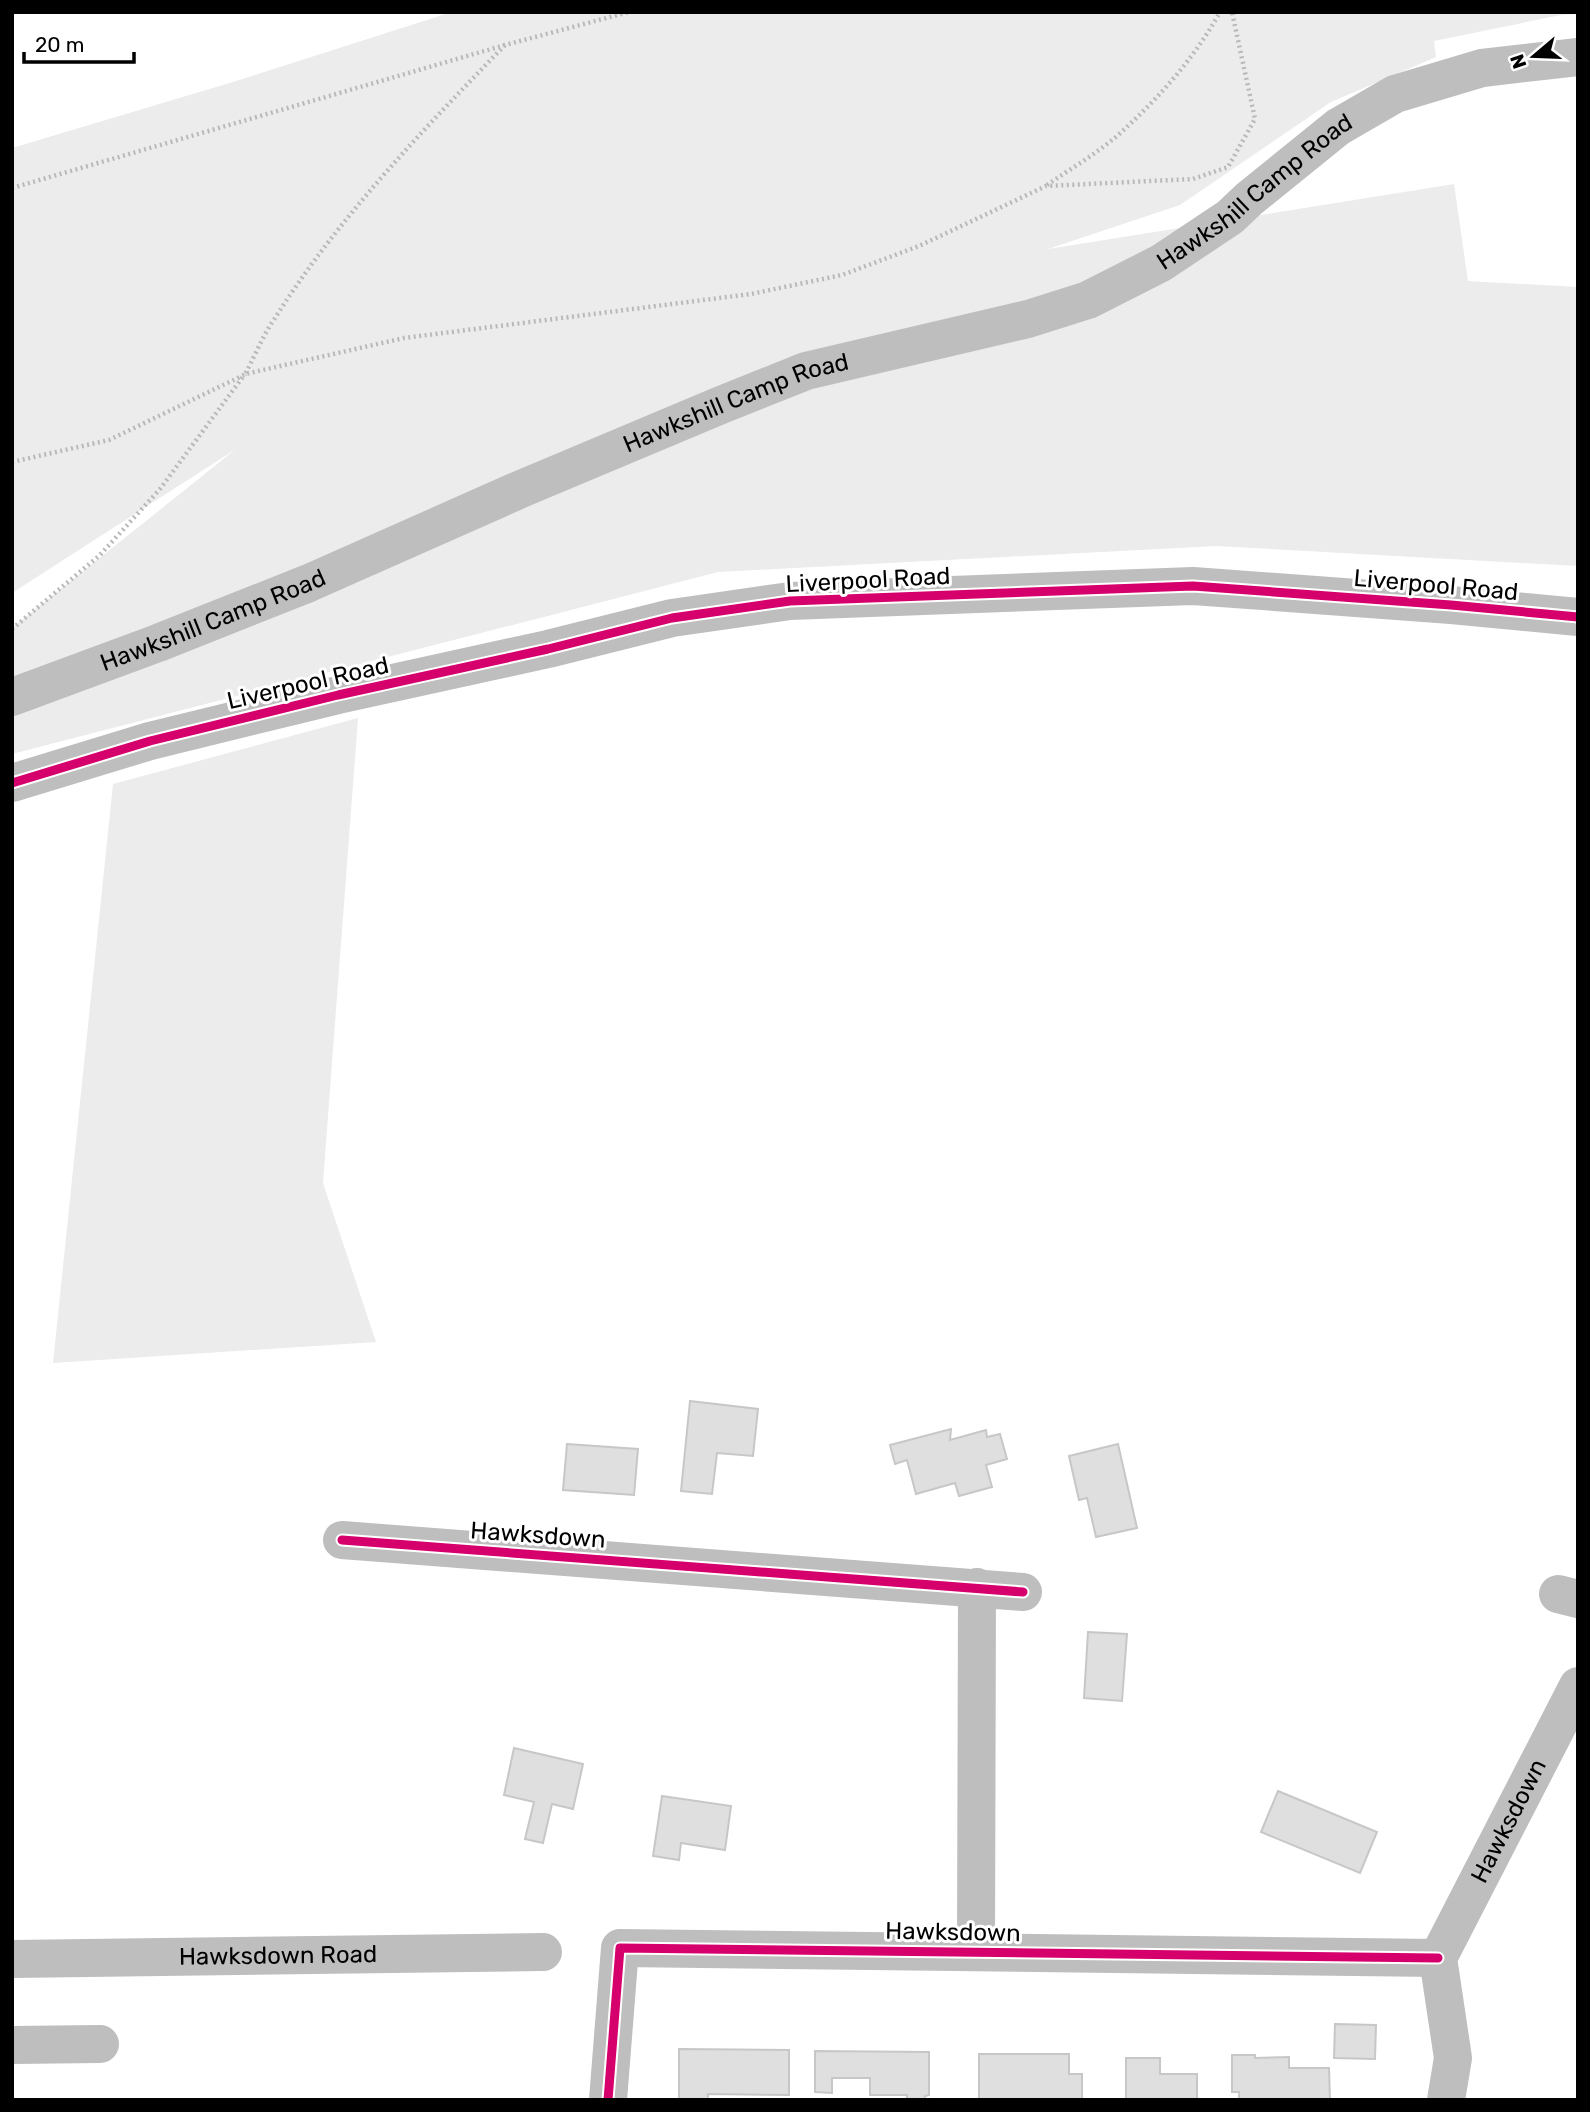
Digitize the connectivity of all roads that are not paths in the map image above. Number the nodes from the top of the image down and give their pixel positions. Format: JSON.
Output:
{"nodes":[{"id":1,"x":1578,"y":57,"type":"edge"},
{"id":2,"x":1578,"y":617,"type":"edge"},
{"id":3,"x":12,"y":697,"type":"edge"},
{"id":4,"x":12,"y":783,"type":"edge"},
{"id":5,"x":342,"y":1539,"type":"dead end"},
{"id":6,"x":976,"y":1587,"type":"junction"},
{"id":7,"x":1023,"y":1592,"type":"dead end"},
{"id":8,"x":1578,"y":1686,"type":"edge"},
{"id":9,"x":976,"y":1951,"type":"junction"},
{"id":10,"x":543,"y":1952,"type":"dead end"},
{"id":11,"x":1438,"y":1958,"type":"junction"},
{"id":12,"x":12,"y":1959,"type":"edge"},
{"id":13,"x":100,"y":2044,"type":"dead end"},
{"id":14,"x":12,"y":2045,"type":"edge"},
{"id":15,"x":608,"y":2100,"type":"edge"},
{"id":16,"x":1446,"y":2100,"type":"edge"}],
"edges":[{"from":1,"to":3,"type":"street","name":"Hawkshill Camp Road"},
{"from":2,"to":4,"type":"street","name":"Liverpool Road"},
{"from":5,"to":6,"type":"street","name":"Hawksdown"},
{"from":6,"to":7,"type":"street","name":"Hawksdown"},
{"from":6,"to":9,"type":"street","name":"Hawksdown"},
{"from":8,"to":11,"type":"street","name":"Hawksdown"},
{"from":9,"to":11,"type":"street","name":"Hawksdown"},
{"from":9,"to":15,"type":"street","name":"Hawksdown"},
{"from":10,"to":12,"type":"street","name":"Hawksdown Road"},
{"from":11,"to":16,"type":"street"},
{"from":13,"to":14,"type":"street"}]}
